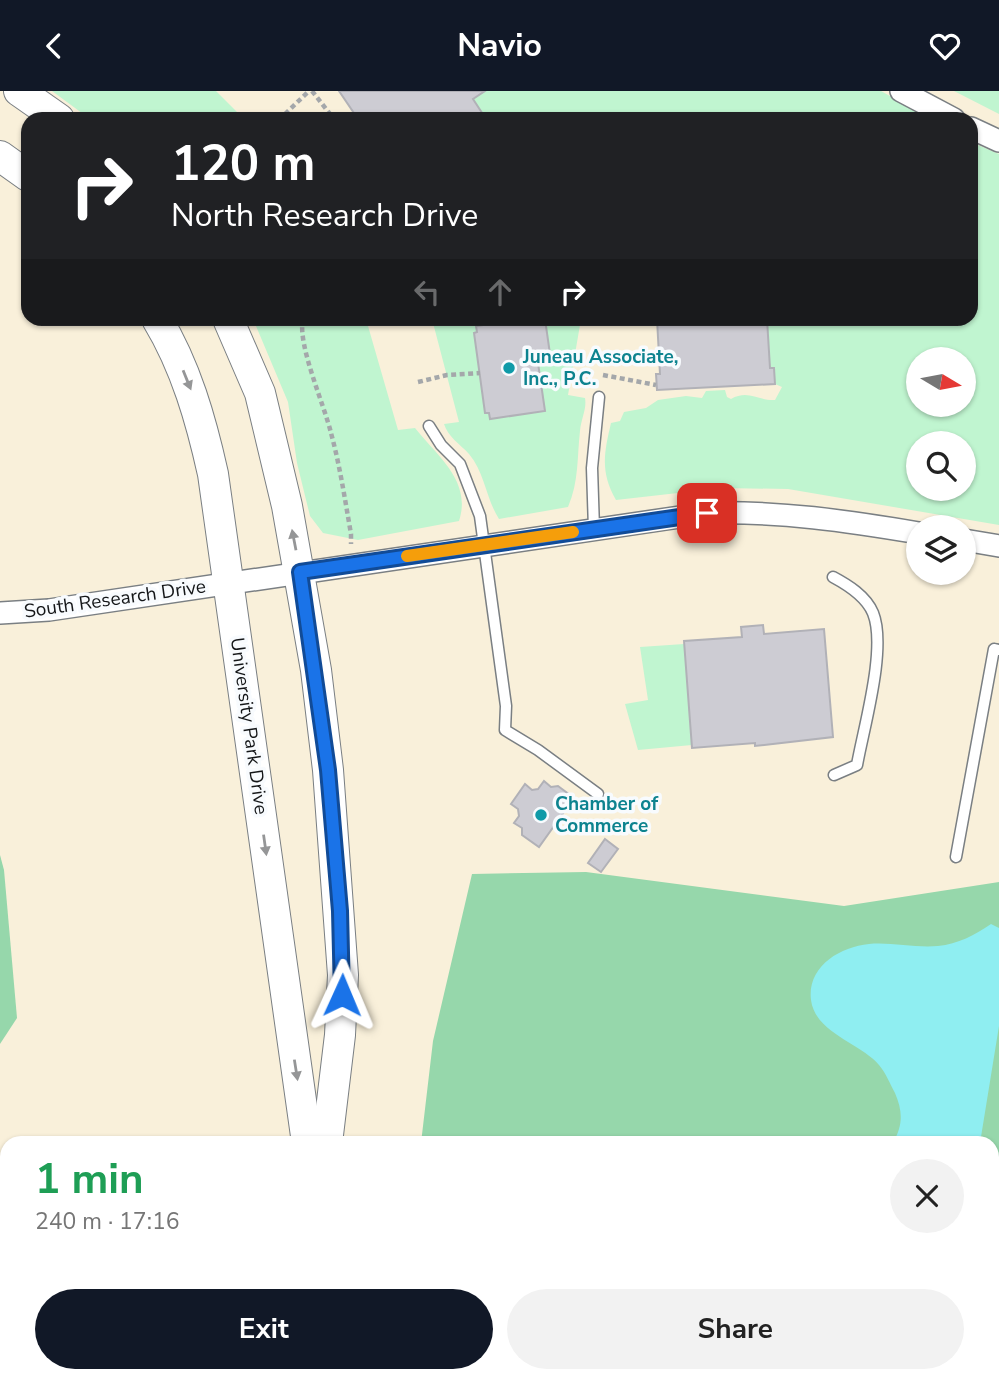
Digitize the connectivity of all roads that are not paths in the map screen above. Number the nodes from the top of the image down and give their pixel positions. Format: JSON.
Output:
{"nodes":[{"id":1,"x":19,"y":91,"type":"edge"},
{"id":2,"x":901,"y":91,"type":"edge"},
{"id":3,"x":49,"y":112,"type":"edge"},
{"id":4,"x":941,"y":112,"type":"edge"},
{"id":5,"x":978,"y":131,"type":"edge"},
{"id":6,"x":999,"y":141,"type":"edge"},
{"id":7,"x":0,"y":156,"type":"edge"},
{"id":8,"x":21,"y":171,"type":"edge"},
{"id":9,"x":161,"y":326,"type":"edge"},
{"id":10,"x":231,"y":326,"type":"edge"},
{"id":11,"x":599,"y":397,"type":"dead end"},
{"id":12,"x":429,"y":426,"type":"dead end"},
{"id":13,"x":594,"y":530,"type":"junction"},
{"id":14,"x":906,"y":531,"type":"edge"},
{"id":15,"x":976,"y":542,"type":"edge"},
{"id":16,"x":485,"y":545,"type":"junction"},
{"id":17,"x":999,"y":546,"type":"edge"},
{"id":18,"x":300,"y":572,"type":"junction"},
{"id":19,"x":833,"y":577,"type":"dead end"},
{"id":20,"x":229,"y":583,"type":"junction"},
{"id":21,"x":0,"y":613,"type":"edge"},
{"id":22,"x":999,"y":650,"type":"edge"},
{"id":23,"x":834,"y":775,"type":"dead end"},
{"id":24,"x":598,"y":795,"type":"dead end"},
{"id":25,"x":956,"y":857,"type":"dead end"},
{"id":26,"x":306,"y":1136,"type":"edge"},
{"id":27,"x":328,"y":1136,"type":"edge"}],
"edges":[{"from":1,"to":3,"type":"street"},
{"from":2,"to":4,"type":"street"},
{"from":5,"to":6,"type":"street"},
{"from":7,"to":8,"type":"street"},
{"from":9,"to":20,"type":"street","name":"University Park Drive","one_way":true},
{"from":18,"to":10,"type":"street","one_way":true},
{"from":11,"to":13,"type":"lane"},
{"from":12,"to":16,"type":"lane"},
{"from":13,"to":14,"type":"street","name":"South Research Drive"},
{"from":13,"to":16,"type":"street","name":"South Research Drive"},
{"from":15,"to":17,"type":"street"},
{"from":16,"to":18,"type":"street","name":"South Research Drive"},
{"from":16,"to":24,"type":"lane"},
{"from":18,"to":20,"type":"street","name":"South Research Drive"},
{"from":18,"to":27,"type":"street"},
{"from":19,"to":23,"type":"lane"},
{"from":20,"to":21,"type":"street","name":"South Research Drive"},
{"from":20,"to":26,"type":"street","name":"University Park Drive","one_way":true},
{"from":22,"to":25,"type":"lane"}]}
